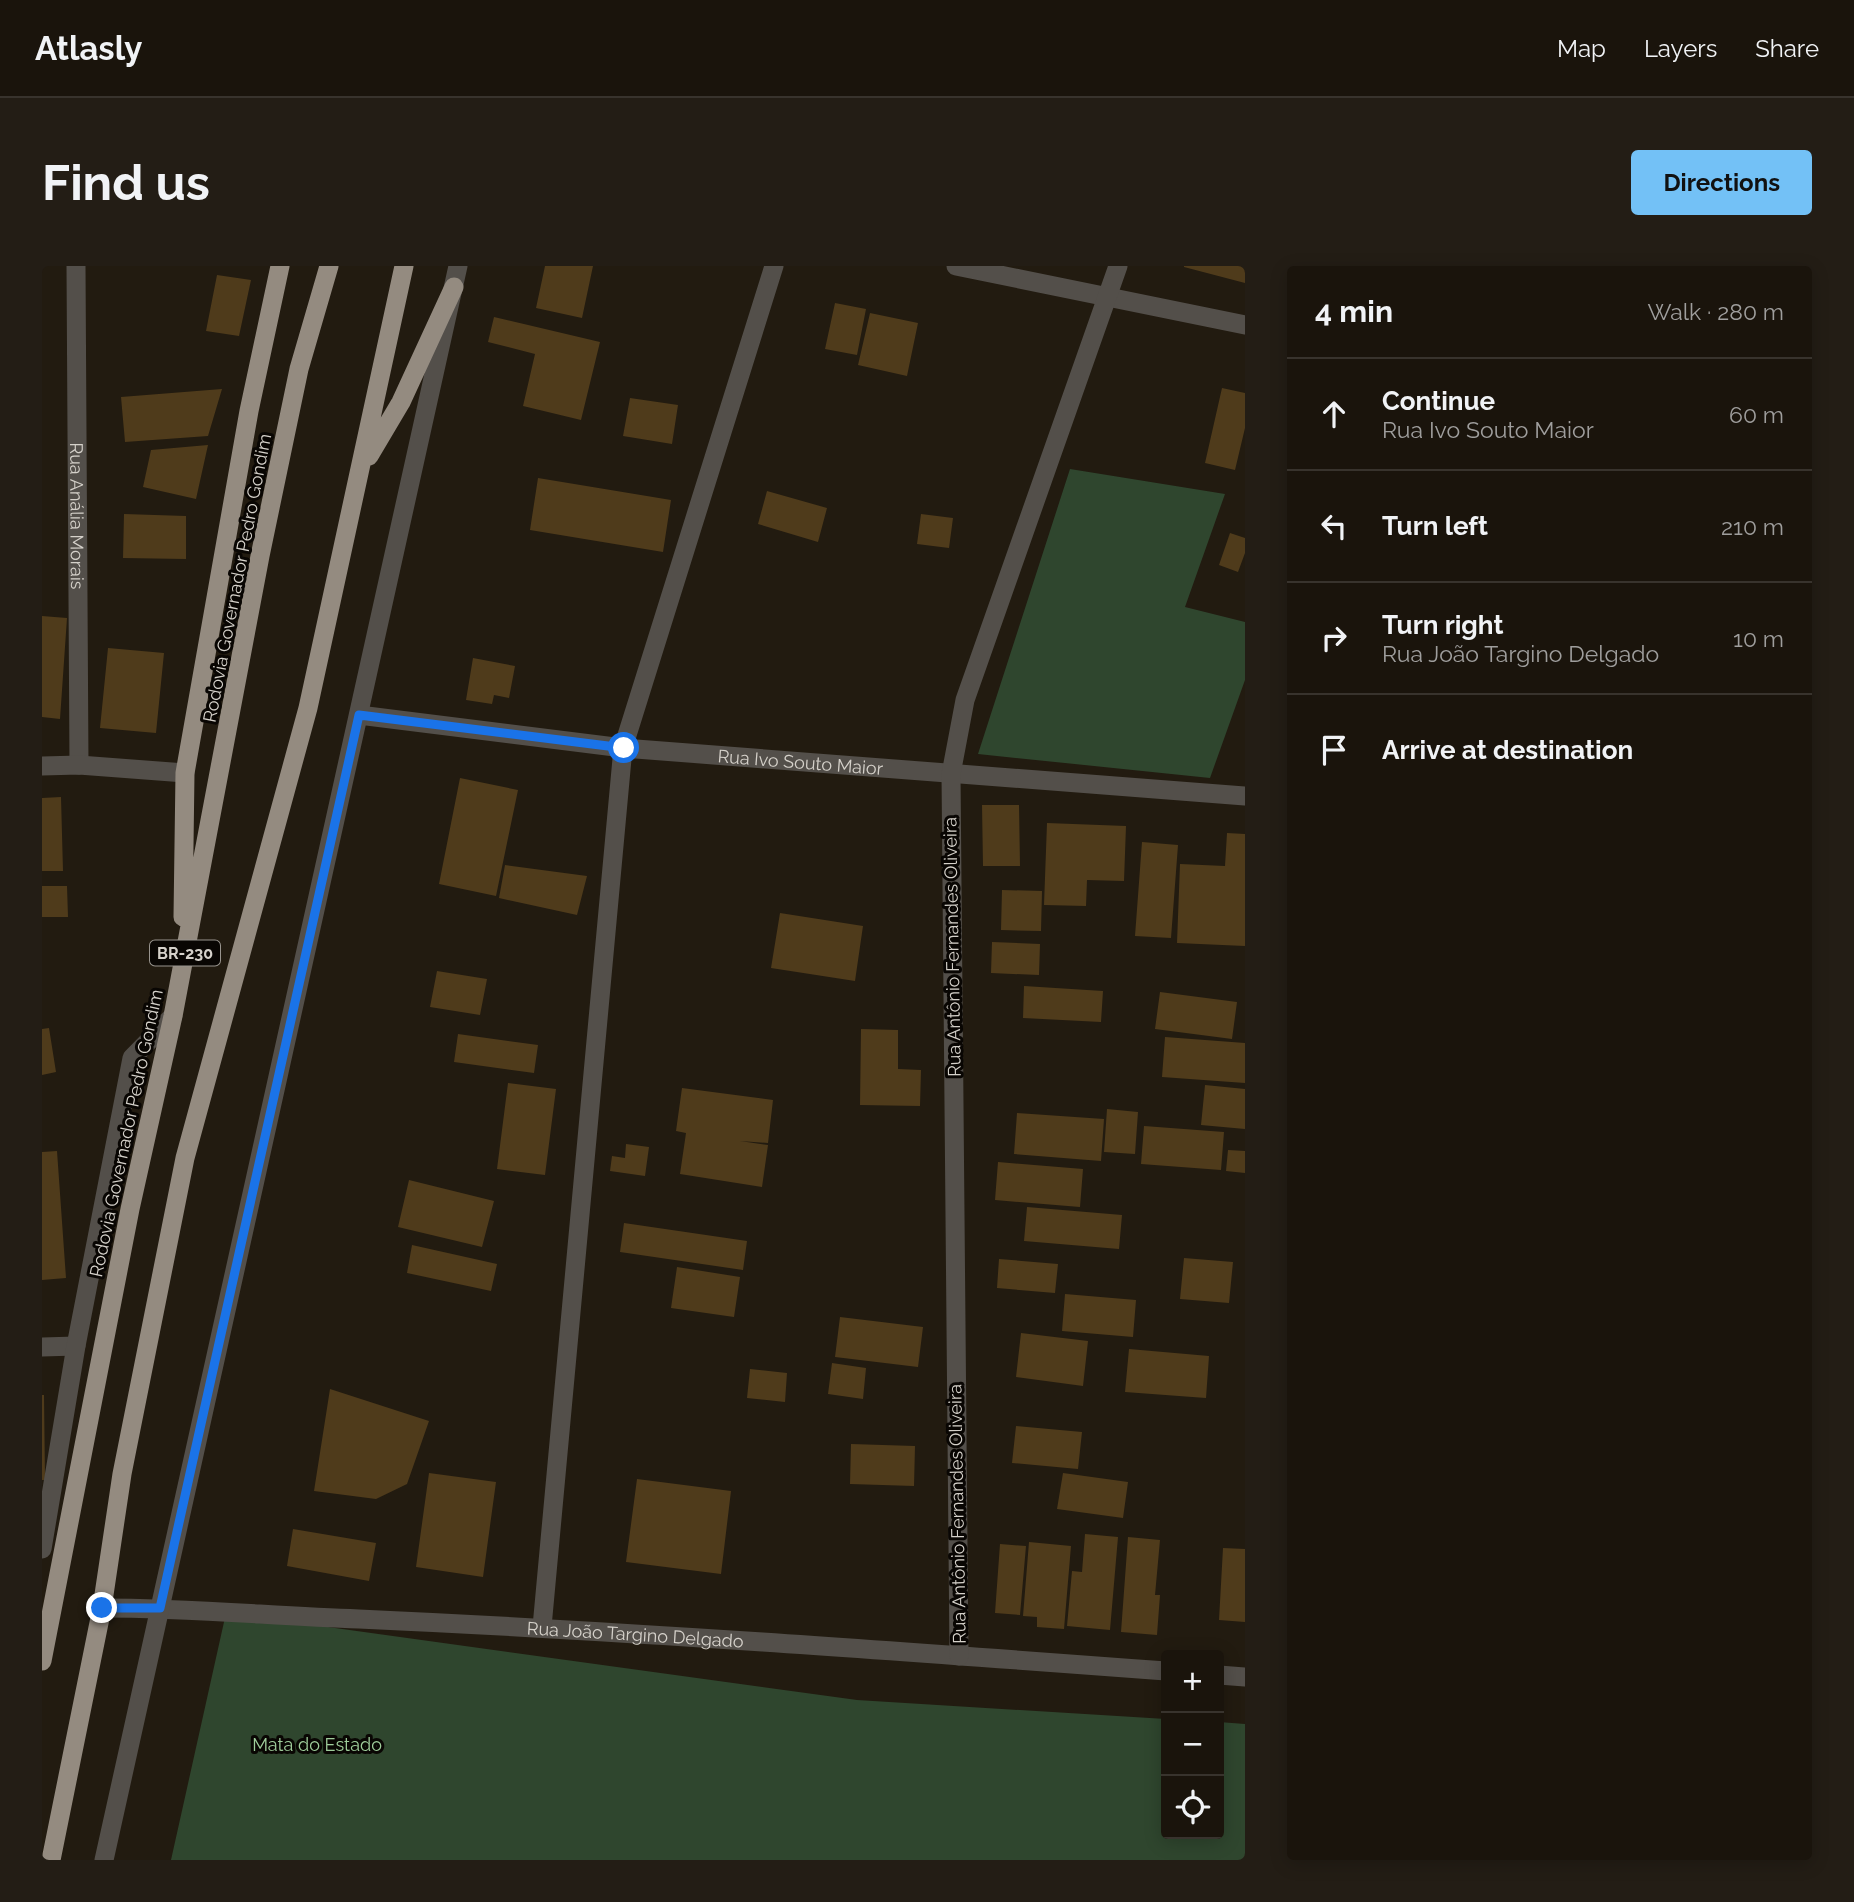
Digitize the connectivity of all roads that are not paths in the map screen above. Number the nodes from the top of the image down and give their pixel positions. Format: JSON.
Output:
{"nodes":[{"id":1,"x":76,"y":266,"type":"edge"},
{"id":2,"x":280,"y":266,"type":"edge"},
{"id":3,"x":329,"y":266,"type":"edge"},
{"id":4,"x":404,"y":266,"type":"edge"},
{"id":5,"x":458,"y":266,"type":"edge"},
{"id":6,"x":774,"y":266,"type":"edge"},
{"id":7,"x":956,"y":266,"type":"edge"},
{"id":8,"x":1118,"y":266,"type":"edge"},
{"id":9,"x":454,"y":287,"type":"junction"},
{"id":10,"x":1108,"y":297,"type":"junction"},
{"id":11,"x":1245,"y":325,"type":"edge"},
{"id":12,"x":360,"y":472,"type":"junction"},
{"id":13,"x":359,"y":715,"type":"junction"},
{"id":14,"x":624,"y":748,"type":"junction"},
{"id":15,"x":79,"y":765,"type":"junction"},
{"id":16,"x":42,"y":766,"type":"edge"},
{"id":17,"x":184,"y":773,"type":"junction"},
{"id":18,"x":951,"y":774,"type":"junction"},
{"id":19,"x":1245,"y":796,"type":"edge"},
{"id":20,"x":183,"y":963,"type":"junction"},
{"id":21,"x":173,"y":1016,"type":"junction"},
{"id":22,"x":76,"y":1346,"type":"junction"},
{"id":23,"x":42,"y":1347,"type":"edge"},
{"id":24,"x":42,"y":1549,"type":"edge"},
{"id":25,"x":102,"y":1608,"type":"junction"},
{"id":26,"x":160,"y":1608,"type":"junction"},
{"id":27,"x":542,"y":1628,"type":"junction"},
{"id":28,"x":958,"y":1656,"type":"junction"},
{"id":29,"x":42,"y":1661,"type":"edge"},
{"id":30,"x":1161,"y":1671,"type":"edge"},
{"id":31,"x":1224,"y":1675,"type":"edge"},
{"id":32,"x":1245,"y":1677,"type":"edge"},
{"id":33,"x":51,"y":1860,"type":"edge"},
{"id":34,"x":104,"y":1860,"type":"edge"}],
"edges":[{"from":1,"to":15,"type":"street","name":"Rua Anália Morais"},
{"from":2,"to":17,"type":"highway"},
{"from":3,"to":20,"type":"highway","name":"Rodovia Governador Pedro Gondim","number":"BR-230"},
{"from":4,"to":12,"type":"highway","number":"BR-230"},
{"from":5,"to":9,"type":"street"},
{"from":6,"to":14,"type":"street"},
{"from":7,"to":10,"type":"street"},
{"from":8,"to":10,"type":"street","name":"Rua Antônio Fernandes Oliveira"},
{"from":9,"to":12,"type":"highway"},
{"from":9,"to":13,"type":"street"},
{"from":10,"to":11,"type":"street"},
{"from":10,"to":18,"type":"street","name":"Rua Antônio Fernandes Oliveira"},
{"from":12,"to":25,"type":"highway","number":"BR-230"},
{"from":13,"to":14,"type":"street","name":"Rua Ivo Souto Maior"},
{"from":13,"to":26,"type":"street"},
{"from":14,"to":18,"type":"street","name":"Rua Ivo Souto Maior"},
{"from":14,"to":27,"type":"street"},
{"from":15,"to":16,"type":"street"},
{"from":15,"to":17,"type":"street"},
{"from":17,"to":20,"type":"highway"},
{"from":18,"to":19,"type":"street","name":"Rua Ivo Souto Maior"},
{"from":18,"to":28,"type":"street","name":"Rua Antônio Fernandes Oliveira"},
{"from":20,"to":21,"type":"highway","name":"Rodovia Governador Pedro Gondim","number":"BR-230"},
{"from":21,"to":22,"type":"street"},
{"from":21,"to":29,"type":"highway","name":"Rodovia Governador Pedro Gondim","number":"BR-230"},
{"from":22,"to":23,"type":"street"},
{"from":22,"to":24,"type":"street"},
{"from":25,"to":26,"type":"street","name":"Rua João Targino Delgado"},
{"from":25,"to":33,"type":"highway","number":"BR-230"},
{"from":26,"to":27,"type":"street","name":"Rua João Targino Delgado"},
{"from":26,"to":34,"type":"street"},
{"from":27,"to":28,"type":"street","name":"Rua João Targino Delgado"},
{"from":28,"to":30,"type":"street","name":"Rua João Targino Delgado"},
{"from":31,"to":32,"type":"street"}]}
